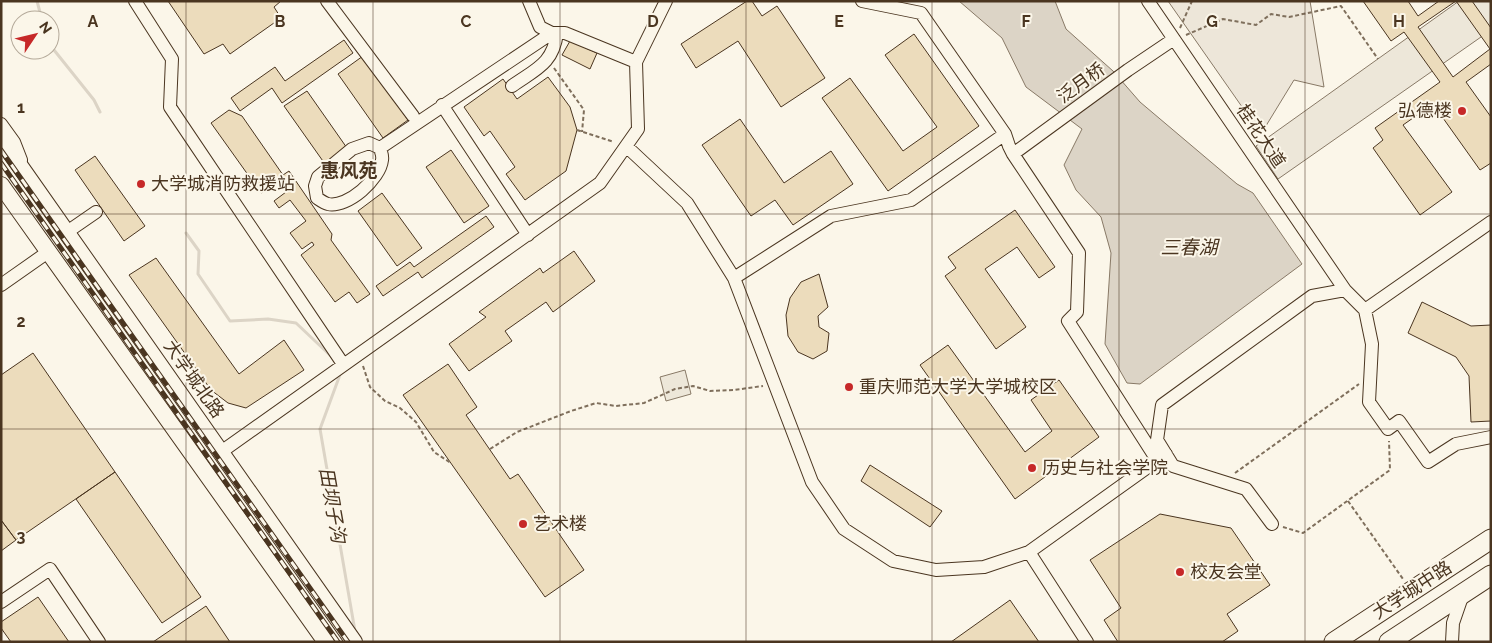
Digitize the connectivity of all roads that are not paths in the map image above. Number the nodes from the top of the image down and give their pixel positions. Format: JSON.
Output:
{"nodes":[{"id":1,"x":135,"y":1,"type":"edge"},
{"id":2,"x":327,"y":1,"type":"edge"},
{"id":3,"x":529,"y":1,"type":"edge"},
{"id":4,"x":666,"y":1,"type":"edge"},
{"id":5,"x":862,"y":1,"type":"edge"},
{"id":6,"x":1148,"y":1,"type":"edge"},
{"id":7,"x":555,"y":33,"type":"junction"},
{"id":8,"x":1174,"y":39,"type":"junction"},
{"id":9,"x":636,"y":62,"type":"junction"},
{"id":10,"x":512,"y":86,"type":"dead end"},
{"id":11,"x":442,"y":105,"type":"junction"},
{"id":12,"x":413,"y":116,"type":"dead end"},
{"id":13,"x":1,"y":124,"type":"edge"},
{"id":14,"x":1005,"y":134,"type":"junction"},
{"id":15,"x":1,"y":139,"type":"edge"},
{"id":16,"x":626,"y":146,"type":"junction"},
{"id":17,"x":380,"y":148,"type":"junction"},
{"id":18,"x":1013,"y":154,"type":"junction"},
{"id":19,"x":30,"y":180,"type":"junction"},
{"id":20,"x":1,"y":185,"type":"edge"},
{"id":21,"x":1,"y":191,"type":"edge"},
{"id":22,"x":15,"y":204,"type":"junction"},
{"id":23,"x":96,"y":212,"type":"dead end"},
{"id":24,"x":1491,"y":222,"type":"edge"},
{"id":25,"x":66,"y":232,"type":"junction"},
{"id":26,"x":528,"y":236,"type":"junction"},
{"id":27,"x":48,"y":252,"type":"junction"},
{"id":28,"x":734,"y":278,"type":"junction"},
{"id":29,"x":1,"y":285,"type":"edge"},
{"id":30,"x":1345,"y":290,"type":"junction"},
{"id":31,"x":1365,"y":310,"type":"junction"},
{"id":32,"x":343,"y":364,"type":"junction"},
{"id":33,"x":1491,"y":437,"type":"edge"},
{"id":34,"x":221,"y":452,"type":"junction"},
{"id":35,"x":1161,"y":457,"type":"junction"},
{"id":36,"x":1272,"y":524,"type":"road end"},
{"id":37,"x":1491,"y":539,"type":"edge"},
{"id":38,"x":1029,"y":552,"type":"junction"},
{"id":39,"x":1491,"y":575,"type":"edge"},
{"id":40,"x":1463,"y":593,"type":"junction"},
{"id":41,"x":1,"y":602,"type":"edge"},
{"id":42,"x":353,"y":640,"type":"edge"},
{"id":43,"x":98,"y":642,"type":"edge"},
{"id":44,"x":326,"y":642,"type":"edge"},
{"id":45,"x":1087,"y":642,"type":"edge"},
{"id":46,"x":1334,"y":642,"type":"edge"},
{"id":47,"x":1389,"y":642,"type":"edge"},
{"id":48,"x":1452,"y":642,"type":"edge"}],
"edges":[{"from":1,"to":32,"type":"street"},
{"from":2,"to":12,"type":"street"},
{"from":3,"to":7,"type":"street"},
{"from":4,"to":9,"type":"street"},
{"from":5,"to":14,"type":"street"},
{"from":6,"to":8,"type":"street","name":"桂花大道"},
{"from":7,"to":9,"type":"street"},
{"from":7,"to":10,"type":"street"},
{"from":7,"to":11,"type":"street"},
{"from":8,"to":18,"type":"street","name":"泛月桥"},
{"from":8,"to":30,"type":"street","name":"桂花大道"},
{"from":9,"to":16,"type":"street"},
{"from":11,"to":17,"type":"street"},
{"from":11,"to":26,"type":"street"},
{"from":13,"to":19,"type":"street"},
{"from":14,"to":18,"type":"street"},
{"from":14,"to":28,"type":"street"},
{"from":15,"to":19,"type":"main road","name":"大学城北路"},
{"from":16,"to":26,"type":"street"},
{"from":16,"to":28,"type":"street"},
{"from":17,"to":17,"type":"street"},
{"from":18,"to":35,"type":"street"},
{"from":19,"to":25,"type":"main road","name":"大学城北路"},
{"from":20,"to":22,"type":"main road"},
{"from":21,"to":22,"type":"street"},
{"from":22,"to":27,"type":"main road"},
{"from":23,"to":25,"type":"street"},
{"from":24,"to":31,"type":"street"},
{"from":25,"to":34,"type":"main road","name":"大学城北路"},
{"from":26,"to":32,"type":"street"},
{"from":27,"to":29,"type":"street"},
{"from":27,"to":44,"type":"main road"},
{"from":28,"to":38,"type":"street"},
{"from":30,"to":31,"type":"street","name":"桂花大道"},
{"from":30,"to":35,"type":"street"},
{"from":31,"to":33,"type":"street"},
{"from":32,"to":34,"type":"street"},
{"from":34,"to":42,"type":"main road","name":"大学城北路"},
{"from":35,"to":36,"type":"street"},
{"from":35,"to":38,"type":"street"},
{"from":37,"to":46,"type":"highway","name":"大学城中路"},
{"from":38,"to":45,"type":"street"},
{"from":39,"to":40,"type":"highway","name":"大学城中路"},
{"from":40,"to":47,"type":"highway","name":"大学城中路"},
{"from":40,"to":48,"type":"street"},
{"from":41,"to":43,"type":"street"}]}
